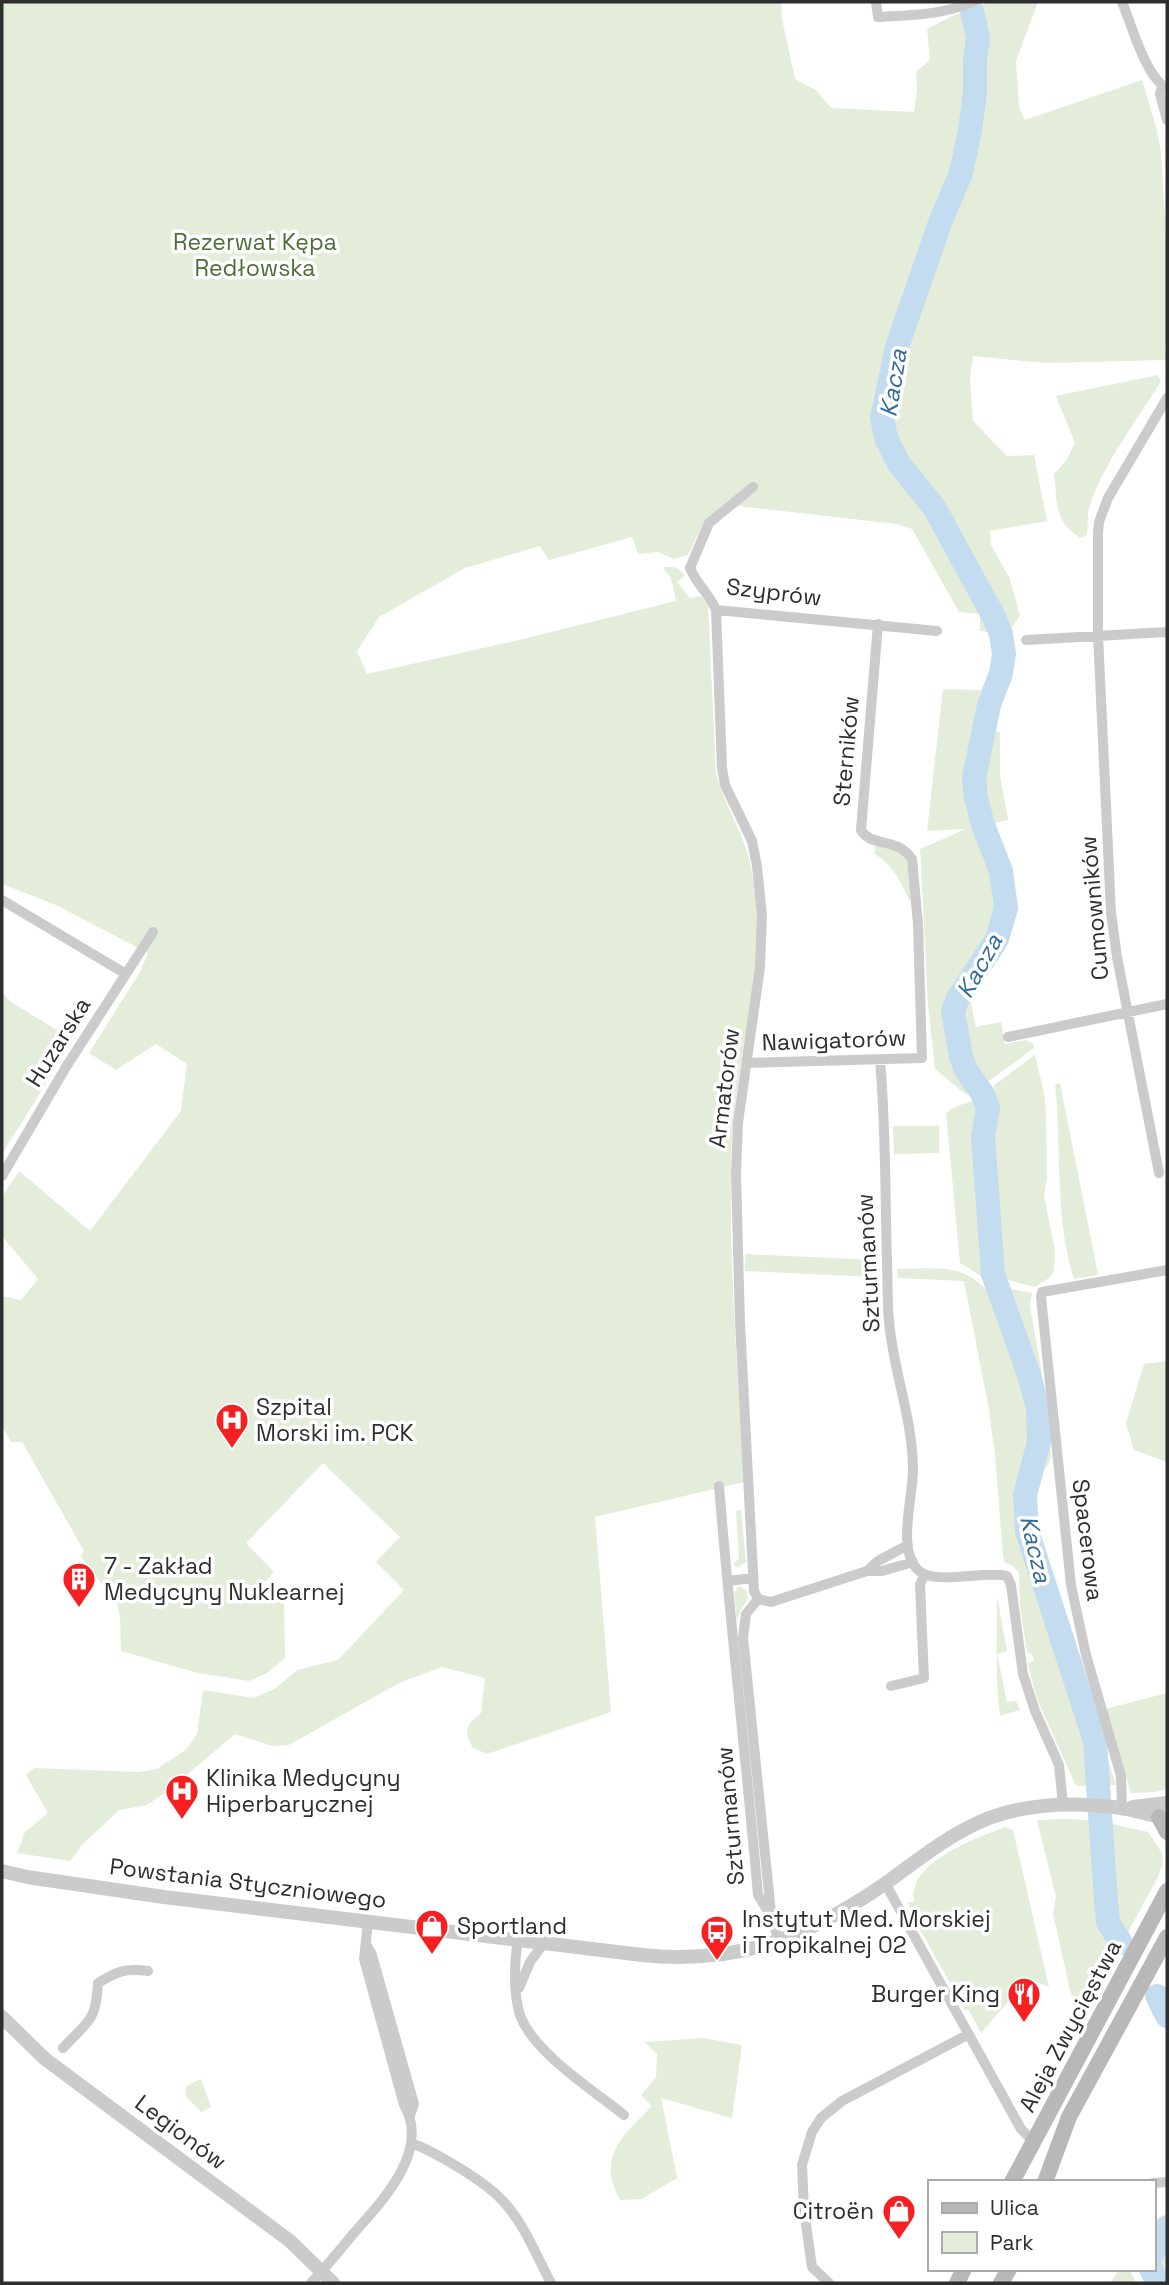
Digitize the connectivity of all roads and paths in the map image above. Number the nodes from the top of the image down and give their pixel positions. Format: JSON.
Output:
{"nodes":[{"id":1,"x":876,"y":2,"type":"edge"},
{"id":2,"x":973,"y":2,"type":"edge"},
{"id":3,"x":1122,"y":2,"type":"edge"},
{"id":4,"x":1165,"y":83,"type":"edge"},
{"id":5,"x":1167,"y":120,"type":"edge"},
{"id":6,"x":1167,"y":398,"type":"edge"},
{"id":7,"x":1164,"y":411,"type":"edge"},
{"id":8,"x":753,"y":487,"type":"dead end"},
{"id":9,"x":716,"y":610,"type":"junction"},
{"id":10,"x":878,"y":624,"type":"junction"},
{"id":11,"x":937,"y":631,"type":"dead end"},
{"id":12,"x":1167,"y":632,"type":"edge"},
{"id":13,"x":1098,"y":635,"type":"junction"},
{"id":14,"x":1026,"y":640,"type":"dead end"},
{"id":15,"x":2,"y":900,"type":"edge"},
{"id":16,"x":153,"y":932,"type":"dead end"},
{"id":17,"x":126,"y":974,"type":"junction"},
{"id":18,"x":1167,"y":1004,"type":"edge"},
{"id":19,"x":1127,"y":1012,"type":"junction"},
{"id":20,"x":1007,"y":1037,"type":"dead end"},
{"id":21,"x":922,"y":1058,"type":"joint"},
{"id":22,"x":880,"y":1060,"type":"junction"},
{"id":23,"x":747,"y":1063,"type":"junction"},
{"id":24,"x":1159,"y":1173,"type":"dead end"},
{"id":25,"x":2,"y":1176,"type":"edge"},
{"id":26,"x":1167,"y":1269,"type":"edge"},
{"id":27,"x":719,"y":1486,"type":"dead end"},
{"id":28,"x":908,"y":1545,"type":"junction"},
{"id":29,"x":912,"y":1562,"type":"junction"},
{"id":30,"x":867,"y":1571,"type":"junction"},
{"id":31,"x":924,"y":1575,"type":"junction"},
{"id":32,"x":753,"y":1578,"type":"junction"},
{"id":33,"x":728,"y":1581,"type":"junction"},
{"id":34,"x":758,"y":1599,"type":"junction"},
{"id":35,"x":891,"y":1686,"type":"dead end"},
{"id":36,"x":1167,"y":1802,"type":"edge"},
{"id":37,"x":1063,"y":1805,"type":"junction"},
{"id":38,"x":1119,"y":1808,"type":"junction"},
{"id":39,"x":1163,"y":1817,"type":"edge"},
{"id":40,"x":1167,"y":1832,"type":"edge"},
{"id":41,"x":2,"y":1871,"type":"edge"},
{"id":42,"x":885,"y":1883,"type":"junction"},
{"id":43,"x":1167,"y":1891,"type":"edge"},
{"id":44,"x":772,"y":1918,"type":"junction"},
{"id":45,"x":368,"y":1922,"type":"junction"},
{"id":46,"x":1167,"y":1937,"type":"edge"},
{"id":47,"x":518,"y":1939,"type":"junction"},
{"id":48,"x":779,"y":1942,"type":"junction"},
{"id":49,"x":544,"y":1943,"type":"junction"},
{"id":50,"x":148,"y":1971,"type":"dead end"},
{"id":51,"x":517,"y":1997,"type":"junction"},
{"id":52,"x":2,"y":2017,"type":"edge"},
{"id":53,"x":969,"y":2035,"type":"junction"},
{"id":54,"x":64,"y":2048,"type":"dead end"},
{"id":55,"x":624,"y":2115,"type":"dead end"},
{"id":56,"x":1034,"y":2141,"type":"junction"},
{"id":57,"x":411,"y":2143,"type":"junction"},
{"id":58,"x":1013,"y":2180,"type":"edge"},
{"id":59,"x":1046,"y":2180,"type":"edge"},
{"id":60,"x":323,"y":2271,"type":"junction"},
{"id":61,"x":311,"y":2283,"type":"edge"},
{"id":62,"x":333,"y":2283,"type":"edge"},
{"id":63,"x":551,"y":2283,"type":"edge"},
{"id":64,"x":829,"y":2283,"type":"edge"}],
"edges":[{"from":1,"to":2,"type":"street"},
{"from":3,"to":4,"type":"street"},
{"from":4,"to":5,"type":"street"},
{"from":6,"to":7,"type":"street"},
{"from":7,"to":13,"type":"street"},
{"from":8,"to":9,"type":"street","name":"Szyprów"},
{"from":9,"to":10,"type":"street","name":"Szyprów"},
{"from":9,"to":23,"type":"street","name":"Armatorów"},
{"from":10,"to":11,"type":"street","name":"Szyprów"},
{"from":10,"to":21,"type":"street","name":"Sterników"},
{"from":12,"to":13,"type":"street"},
{"from":13,"to":14,"type":"street"},
{"from":13,"to":19,"type":"street","name":"Cumowników"},
{"from":15,"to":17,"type":"street"},
{"from":16,"to":17,"type":"street","name":"Huzarska"},
{"from":17,"to":25,"type":"street","name":"Huzarska"},
{"from":18,"to":19,"type":"street"},
{"from":19,"to":20,"type":"street"},
{"from":19,"to":24,"type":"street","name":"Cumowników"},
{"from":21,"to":22,"type":"street","name":"Nawigatorów"},
{"from":22,"to":23,"type":"street","name":"Nawigatorów"},
{"from":22,"to":28,"type":"street","name":"Szturmanów"},
{"from":23,"to":32,"type":"street","name":"Armatorów"},
{"from":26,"to":38,"type":"street","name":"Spacerowa"},
{"from":27,"to":33,"type":"street"},
{"from":28,"to":29,"type":"street","name":"Szturmanów"},
{"from":28,"to":30,"type":"street"},
{"from":29,"to":30,"type":"street"},
{"from":29,"to":31,"type":"street","name":"Szturmanów"},
{"from":30,"to":34,"type":"street"},
{"from":31,"to":35,"type":"street"},
{"from":31,"to":37,"type":"street"},
{"from":32,"to":33,"type":"street"},
{"from":32,"to":34,"type":"street","name":"Armatorów"},
{"from":33,"to":44,"type":"street","name":"Szturmanów"},
{"from":34,"to":44,"type":"street","name":"Szturmanów"},
{"from":36,"to":38,"type":"street","name":"Powstania Styczniowego"},
{"from":37,"to":38,"type":"street","name":"Powstania Styczniowego"},
{"from":37,"to":42,"type":"street","name":"Powstania Styczniowego"},
{"from":38,"to":39,"type":"street","name":"Powstania Styczniowego"},
{"from":39,"to":40,"type":"main road"},
{"from":41,"to":45,"type":"street","name":"Powstania Styczniowego"},
{"from":42,"to":48,"type":"street","name":"Powstania Styczniowego"},
{"from":42,"to":53,"type":"street"},
{"from":43,"to":56,"type":"main road","name":"Aleja Zwycięstwa"},
{"from":44,"to":48,"type":"street","name":"Szturmanów"},
{"from":45,"to":47,"type":"street","name":"Powstania Styczniowego"},
{"from":45,"to":57,"type":"street"},
{"from":46,"to":59,"type":"main road","name":"Aleja Zwycięstwa"},
{"from":47,"to":49,"type":"street","name":"Powstania Styczniowego"},
{"from":47,"to":51,"type":"street"},
{"from":48,"to":49,"type":"street","name":"Powstania Styczniowego"},
{"from":49,"to":51,"type":"street"},
{"from":50,"to":54,"type":"street"},
{"from":51,"to":55,"type":"street"},
{"from":52,"to":60,"type":"street","name":"Legionów"},
{"from":53,"to":56,"type":"street"},
{"from":53,"to":64,"type":"street"},
{"from":56,"to":58,"type":"main road","name":"Aleja Zwycięstwa"},
{"from":57,"to":60,"type":"street"},
{"from":57,"to":63,"type":"street"},
{"from":60,"to":61,"type":"street"},
{"from":60,"to":62,"type":"street","name":"Legionów"}]}
